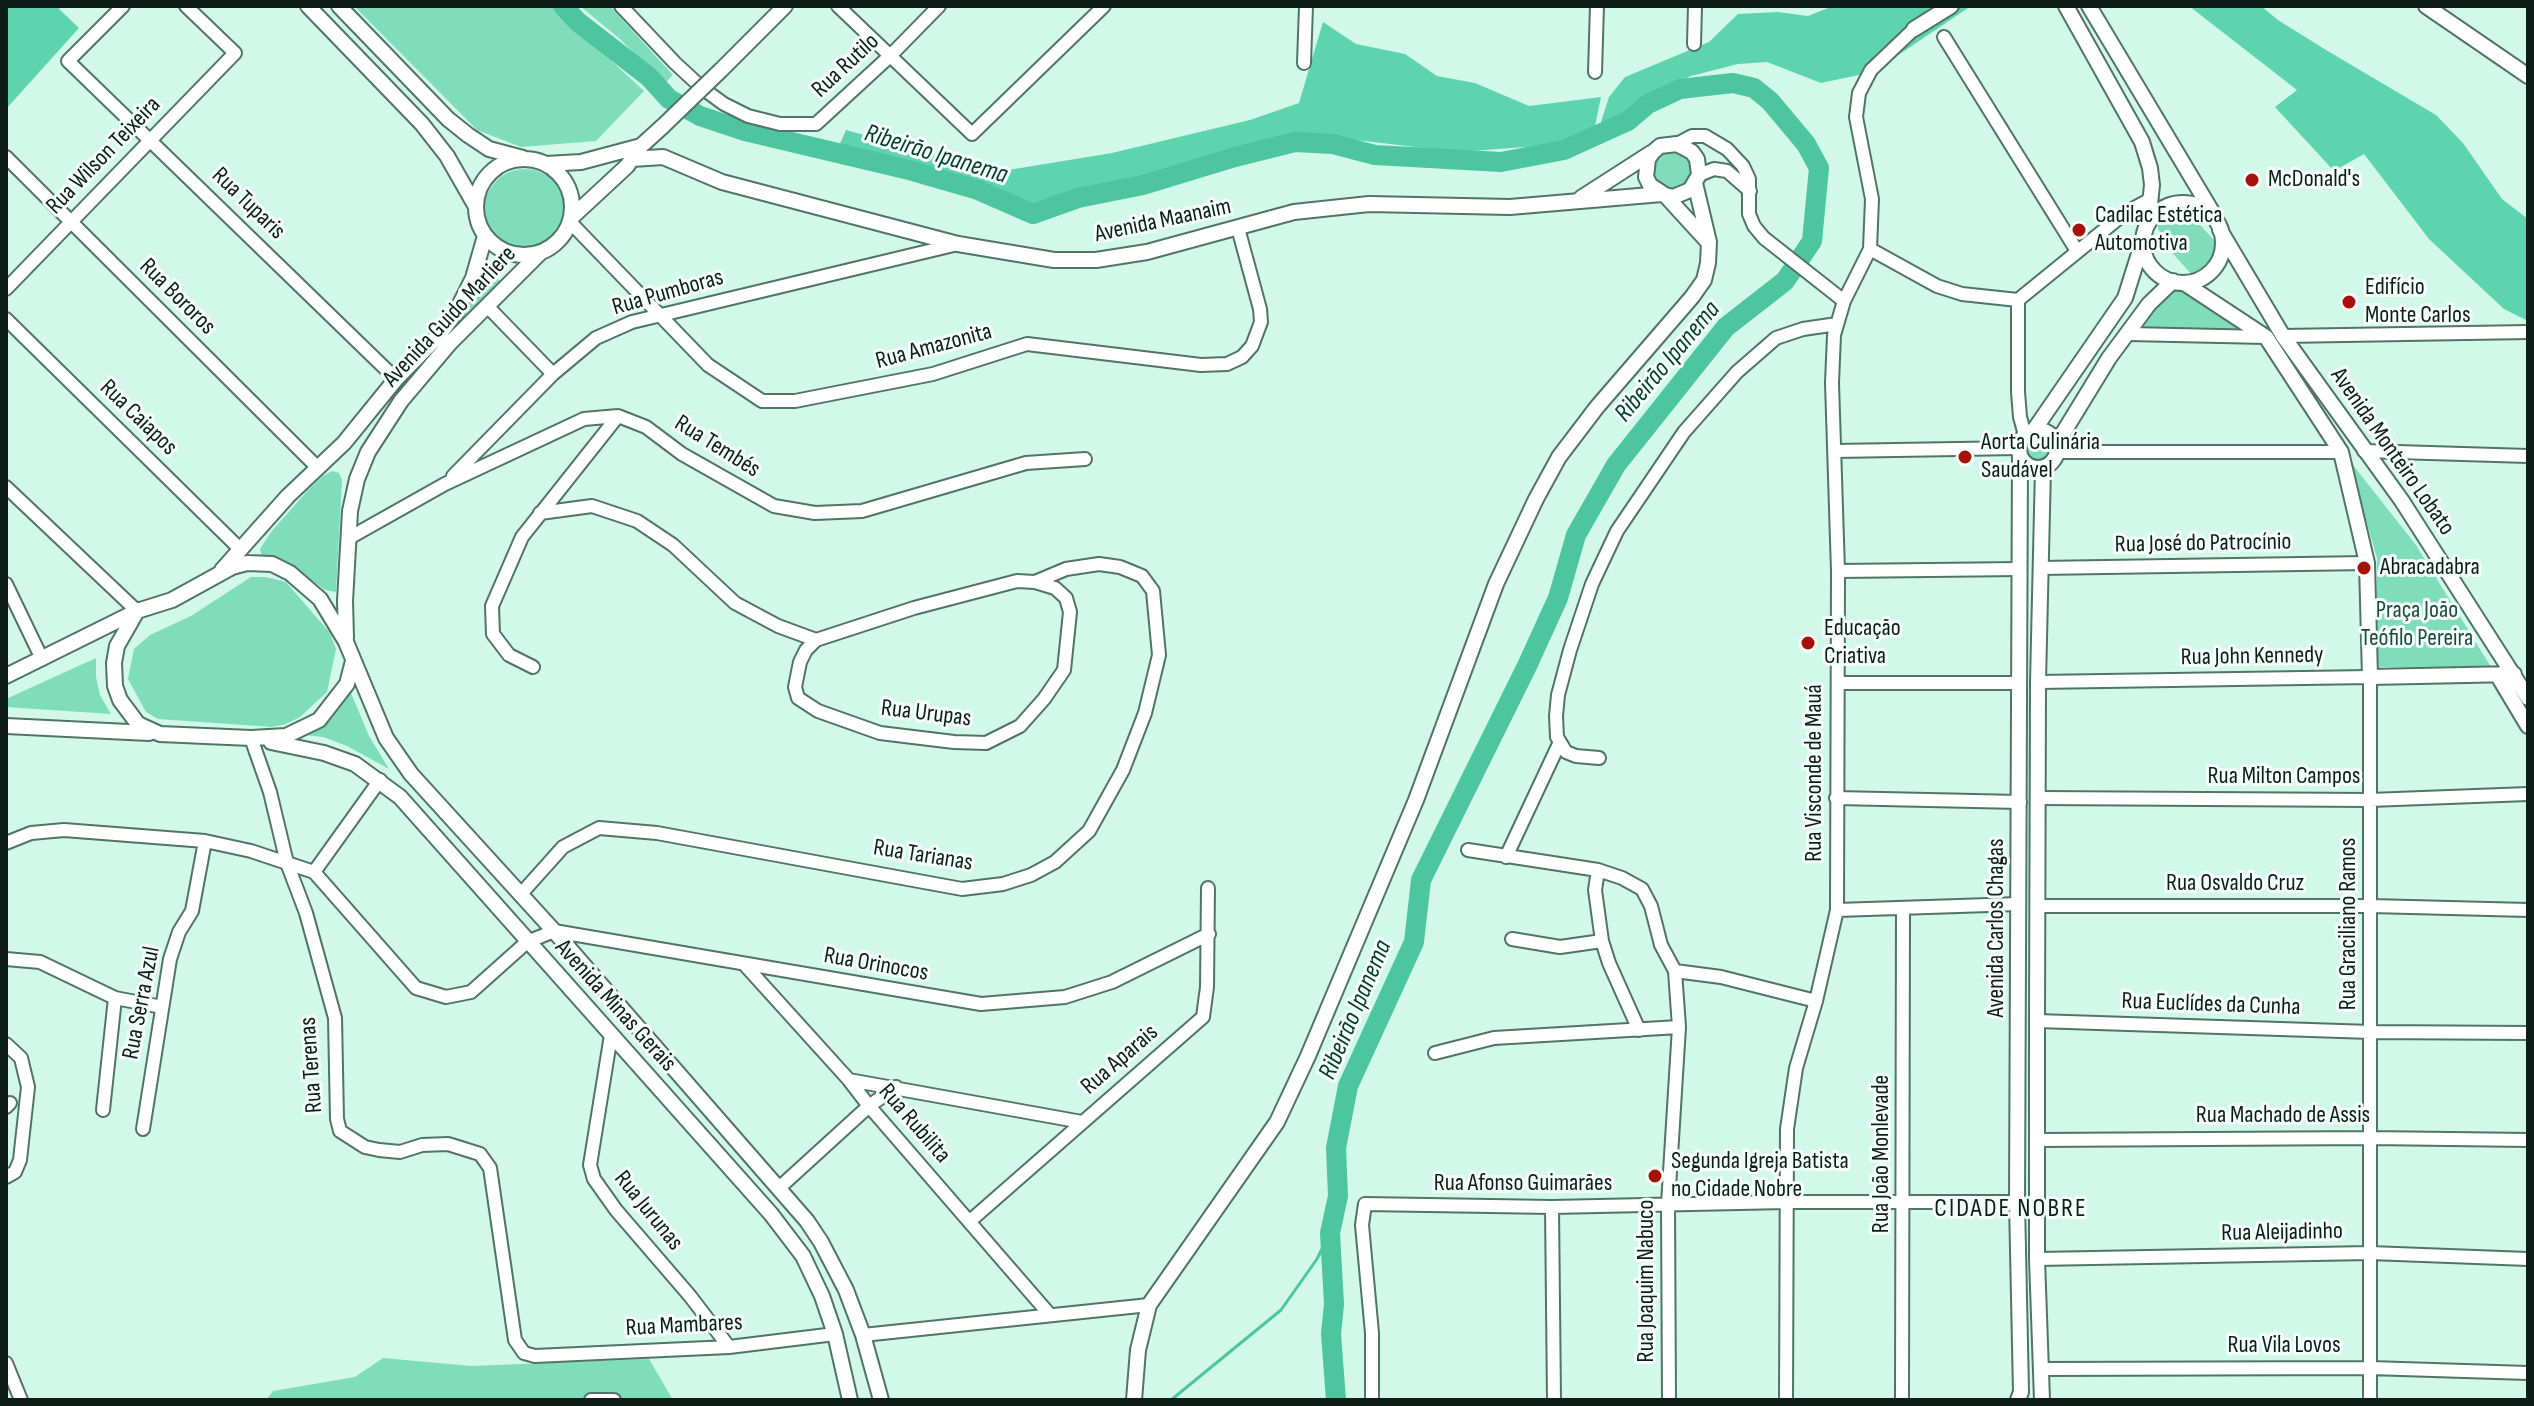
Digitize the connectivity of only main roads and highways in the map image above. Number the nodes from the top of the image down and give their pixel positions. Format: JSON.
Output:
{"nodes":[{"id":1,"x":308,"y":6,"type":"edge"},
{"id":2,"x":339,"y":6,"type":"edge"},
{"id":3,"x":1943,"y":6,"type":"edge"},
{"id":4,"x":1951,"y":6,"type":"edge"},
{"id":5,"x":2066,"y":6,"type":"edge"},
{"id":6,"x":2089,"y":6,"type":"edge"},
{"id":7,"x":2426,"y":6,"type":"edge"},
{"id":8,"x":780,"y":9,"type":"edge"},
{"id":9,"x":2528,"y":76,"type":"edge"},
{"id":10,"x":659,"y":130,"type":"junction"},
{"id":11,"x":641,"y":146,"type":"junction"},
{"id":12,"x":1653,"y":152,"type":"junction"},
{"id":13,"x":632,"y":159,"type":"junction"},
{"id":14,"x":673,"y":160,"type":"junction"},
{"id":15,"x":539,"y":162,"type":"junction"},
{"id":16,"x":1697,"y":179,"type":"junction"},
{"id":17,"x":1663,"y":195,"type":"junction"},
{"id":18,"x":1577,"y":200,"type":"junction"},
{"id":19,"x":475,"y":205,"type":"junction"},
{"id":20,"x":570,"y":220,"type":"junction"},
{"id":21,"x":2218,"y":226,"type":"junction"},
{"id":22,"x":2146,"y":230,"type":"junction"},
{"id":23,"x":485,"y":236,"type":"junction"},
{"id":24,"x":1709,"y":242,"type":"junction"},
{"id":25,"x":540,"y":253,"type":"junction"},
{"id":26,"x":2178,"y":282,"type":"junction"},
{"id":27,"x":2024,"y":442,"type":"junction"},
{"id":28,"x":2057,"y":447,"type":"junction"},
{"id":29,"x":2341,"y":452,"type":"joint"},
{"id":30,"x":2043,"y":468,"type":"junction"},
{"id":31,"x":219,"y":574,"type":"junction"},
{"id":32,"x":137,"y":611,"type":"junction"},
{"id":33,"x":346,"y":642,"type":"junction"},
{"id":34,"x":353,"y":661,"type":"junction"},
{"id":35,"x":2514,"y":674,"type":"junction"},
{"id":36,"x":6,"y":676,"type":"edge"},
{"id":37,"x":2498,"y":676,"type":"junction"},
{"id":38,"x":2370,"y":677,"type":"joint"},
{"id":39,"x":2528,"y":698,"type":"edge"},
{"id":40,"x":6,"y":726,"type":"edge"},
{"id":41,"x":2528,"y":726,"type":"edge"},
{"id":42,"x":160,"y":734,"type":"junction"},
{"id":43,"x":251,"y":738,"type":"junction"},
{"id":44,"x":850,"y":1400,"type":"edge"},
{"id":45,"x":881,"y":1400,"type":"edge"},
{"id":46,"x":1134,"y":1400,"type":"edge"},
{"id":47,"x":2018,"y":1400,"type":"edge"},
{"id":48,"x":2042,"y":1400,"type":"edge"}],
"edges":[{"from":1,"to":19,"type":"main road"},
{"from":2,"to":15,"type":"main road"},
{"from":3,"to":4,"type":"main road"},
{"from":5,"to":22,"type":"main road"},
{"from":6,"to":21,"type":"main road","name":"Avenida Monteiro Lobato"},
{"from":7,"to":9,"type":"main road"},
{"from":8,"to":10,"type":"main road","bridge":true},
{"from":10,"to":11,"type":"main road"},
{"from":10,"to":14,"type":"main road"},
{"from":11,"to":13,"type":"main road"},
{"from":11,"to":15,"type":"main road"},
{"from":12,"to":16,"type":"main road"},
{"from":12,"to":17,"type":"main road"},
{"from":12,"to":18,"type":"main road","name":"Avenida Maanaim"},
{"from":13,"to":14,"type":"main road","name":"Avenida Maanaim"},
{"from":13,"to":20,"type":"main road"},
{"from":14,"to":18,"type":"main road","name":"Avenida Maanaim"},
{"from":15,"to":19,"type":"main road"},
{"from":15,"to":20,"type":"main road"},
{"from":16,"to":17,"type":"main road"},
{"from":16,"to":24,"type":"main road"},
{"from":17,"to":18,"type":"main road","name":"Avenida Maanaim"},
{"from":17,"to":24,"type":"main road"},
{"from":19,"to":23,"type":"main road"},
{"from":20,"to":25,"type":"main road"},
{"from":21,"to":22,"type":"main road"},
{"from":21,"to":26,"type":"main road"},
{"from":21,"to":35,"type":"main road","name":"Avenida Monteiro Lobato"},
{"from":22,"to":26,"type":"main road"},
{"from":22,"to":27,"type":"main road"},
{"from":23,"to":25,"type":"main road"},
{"from":23,"to":31,"type":"main road","name":"Avenida Guido Marliere"},
{"from":24,"to":46,"type":"main road"},
{"from":25,"to":33,"type":"main road","name":"Avenida Guido Marliere"},
{"from":26,"to":28,"type":"main road"},
{"from":26,"to":29,"type":"main road","name":"Avenida Monteiro Lobato"},
{"from":27,"to":28,"type":"main road"},
{"from":27,"to":30,"type":"main road"},
{"from":27,"to":47,"type":"main road","name":"Avenida Carlos Chagas"},
{"from":28,"to":30,"type":"main road"},
{"from":29,"to":38,"type":"main road","name":"Rua Graciliano Ramos"},
{"from":30,"to":48,"type":"main road","name":"Avenida Carlos Chagas"},
{"from":31,"to":32,"type":"main road"},
{"from":31,"to":33,"type":"main road"},
{"from":32,"to":36,"type":"main road"},
{"from":32,"to":42,"type":"main road"},
{"from":33,"to":34,"type":"main road"},
{"from":34,"to":43,"type":"main road"},
{"from":34,"to":45,"type":"main road","name":"Avenida Minas Gerais"},
{"from":35,"to":37,"type":"main road","name":"Rua John Kennedy"},
{"from":35,"to":39,"type":"main road","name":"Avenida Monteiro Lobato"},
{"from":37,"to":38,"type":"main road","name":"Rua John Kennedy"},
{"from":37,"to":41,"type":"main road"},
{"from":40,"to":42,"type":"main road"},
{"from":42,"to":43,"type":"main road"},
{"from":43,"to":44,"type":"main road","name":"Avenida Minas Gerais"}]}
